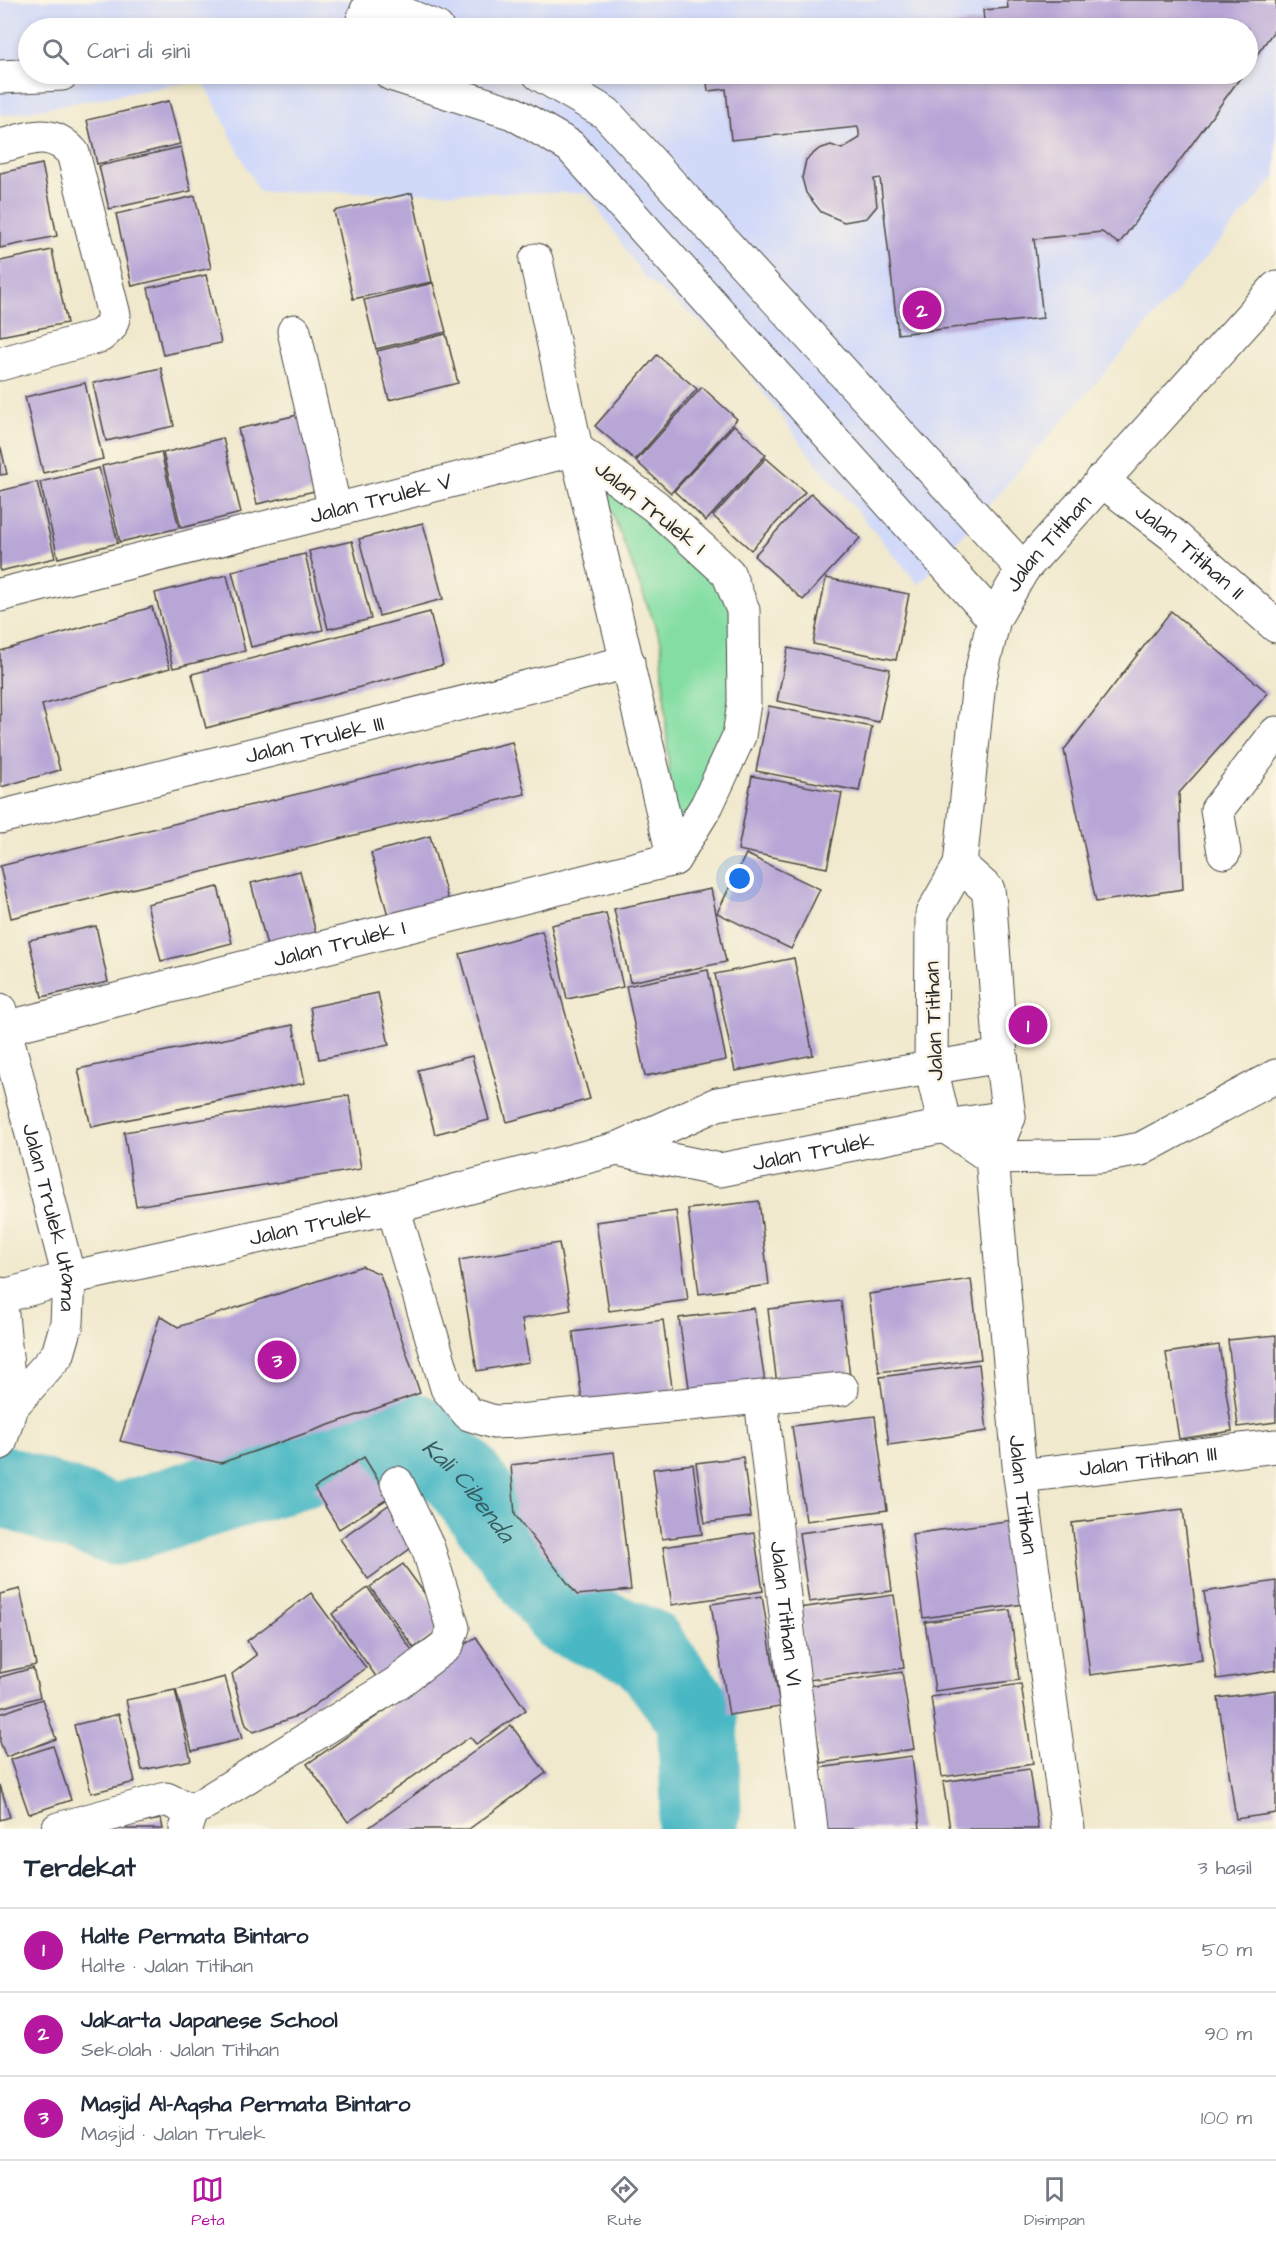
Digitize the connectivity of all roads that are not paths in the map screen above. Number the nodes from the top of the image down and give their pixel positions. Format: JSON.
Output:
{"nodes":[{"id":1,"x":372,"y":0,"type":"edge"},
{"id":2,"x":364,"y":18,"type":"edge"},
{"id":3,"x":414,"y":18,"type":"edge"},
{"id":4,"x":18,"y":75,"type":"edge"},
{"id":5,"x":0,"y":76,"type":"edge"},
{"id":6,"x":422,"y":84,"type":"edge"},
{"id":7,"x":526,"y":84,"type":"edge"},
{"id":8,"x":555,"y":84,"type":"edge"},
{"id":9,"x":513,"y":113,"type":"junction"},
{"id":10,"x":0,"y":146,"type":"edge"},
{"id":11,"x":536,"y":260,"type":"dead end"},
{"id":12,"x":1276,"y":288,"type":"edge"},
{"id":13,"x":294,"y":331,"type":"dead end"},
{"id":14,"x":0,"y":364,"type":"edge"},
{"id":15,"x":576,"y":449,"type":"junction"},
{"id":16,"x":1101,"y":480,"type":"junction"},
{"id":17,"x":335,"y":510,"type":"junction"},
{"id":18,"x":1023,"y":570,"type":"junction"},
{"id":19,"x":0,"y":595,"type":"edge"},
{"id":20,"x":994,"y":619,"type":"junction"},
{"id":21,"x":1276,"y":626,"type":"edge"},
{"id":22,"x":628,"y":662,"type":"junction"},
{"id":23,"x":1276,"y":733,"type":"edge"},
{"id":24,"x":0,"y":816,"type":"edge"},
{"id":25,"x":1224,"y":852,"type":"dead end"},
{"id":26,"x":674,"y":859,"type":"junction"},
{"id":27,"x":960,"y":865,"type":"junction"},
{"id":28,"x":2,"y":1019,"type":"edge"},
{"id":29,"x":1001,"y":1056,"type":"junction"},
{"id":30,"x":931,"y":1068,"type":"junction"},
{"id":31,"x":1276,"y":1076,"type":"edge"},
{"id":32,"x":1009,"y":1117,"type":"junction"},
{"id":33,"x":945,"y":1126,"type":"junction"},
{"id":34,"x":617,"y":1149,"type":"junction"},
{"id":35,"x":992,"y":1158,"type":"junction"},
{"id":36,"x":393,"y":1207,"type":"junction"},
{"id":37,"x":69,"y":1278,"type":"junction"},
{"id":38,"x":0,"y":1296,"type":"edge"},
{"id":39,"x":842,"y":1389,"type":"dead end"},
{"id":40,"x":761,"y":1399,"type":"junction"},
{"id":41,"x":11,"y":1407,"type":"junction"},
{"id":42,"x":1,"y":1441,"type":"edge"},
{"id":43,"x":1276,"y":1446,"type":"edge"},
{"id":44,"x":1020,"y":1476,"type":"junction"},
{"id":45,"x":397,"y":1484,"type":"dead end"},
{"id":46,"x":189,"y":1820,"type":"edge"},
{"id":47,"x":58,"y":1829,"type":"edge"},
{"id":48,"x":811,"y":1829,"type":"edge"},
{"id":49,"x":1068,"y":1829,"type":"edge"}],
"edges":[{"from":1,"to":2,"type":"street"},
{"from":1,"to":3,"type":"street"},
{"from":4,"to":5,"type":"street"},
{"from":6,"to":9,"type":"street"},
{"from":7,"to":9,"type":"street"},
{"from":8,"to":18,"type":"street"},
{"from":9,"to":20,"type":"street"},
{"from":10,"to":14,"type":"street"},
{"from":11,"to":15,"type":"street"},
{"from":12,"to":16,"type":"street","name":"Jalan Titihan"},
{"from":13,"to":17,"type":"street"},
{"from":15,"to":17,"type":"street","name":"Jalan Trulek V"},
{"from":15,"to":22,"type":"street","name":"Jalan Trulek I"},
{"from":15,"to":26,"type":"street","name":"Jalan Trulek I"},
{"from":16,"to":18,"type":"street","name":"Jalan Titihan"},
{"from":16,"to":21,"type":"street","name":"Jalan Titihan II"},
{"from":17,"to":19,"type":"street","name":"Jalan Trulek V"},
{"from":18,"to":20,"type":"street","name":"Jalan Titihan"},
{"from":20,"to":27,"type":"street","name":"Jalan Titihan"},
{"from":22,"to":24,"type":"street","name":"Jalan Trulek III"},
{"from":22,"to":26,"type":"street","name":"Jalan Trulek I"},
{"from":23,"to":25,"type":"street"},
{"from":26,"to":28,"type":"street","name":"Jalan Trulek I"},
{"from":27,"to":29,"type":"street","name":"Jalan Titihan"},
{"from":27,"to":30,"type":"street","name":"Jalan Titihan"},
{"from":28,"to":37,"type":"street","name":"Jalan Trulek Utama"},
{"from":29,"to":30,"type":"street","name":"Jalan Trulek"},
{"from":29,"to":32,"type":"street","name":"Jalan Titihan"},
{"from":30,"to":33,"type":"street","name":"Jalan Titihan"},
{"from":30,"to":34,"type":"street","name":"Jalan Trulek"},
{"from":31,"to":35,"type":"street"},
{"from":32,"to":33,"type":"street","name":"Jalan Trulek"},
{"from":32,"to":35,"type":"street","name":"Jalan Titihan"},
{"from":33,"to":34,"type":"street","name":"Jalan Trulek"},
{"from":33,"to":35,"type":"street"},
{"from":34,"to":36,"type":"street","name":"Jalan Trulek"},
{"from":35,"to":44,"type":"street","name":"Jalan Titihan"},
{"from":36,"to":37,"type":"street","name":"Jalan Trulek"},
{"from":36,"to":40,"type":"street"},
{"from":37,"to":38,"type":"street","name":"Jalan Trulek"},
{"from":37,"to":41,"type":"street","name":"Jalan Trulek Utama"},
{"from":38,"to":41,"type":"street"},
{"from":39,"to":40,"type":"street"},
{"from":40,"to":48,"type":"street","name":"Jalan Titihan VI"},
{"from":41,"to":42,"type":"street"},
{"from":43,"to":44,"type":"street","name":"Jalan Titihan III"},
{"from":44,"to":49,"type":"street","name":"Jalan Titihan"},
{"from":45,"to":46,"type":"street"},
{"from":46,"to":47,"type":"street"}]}
